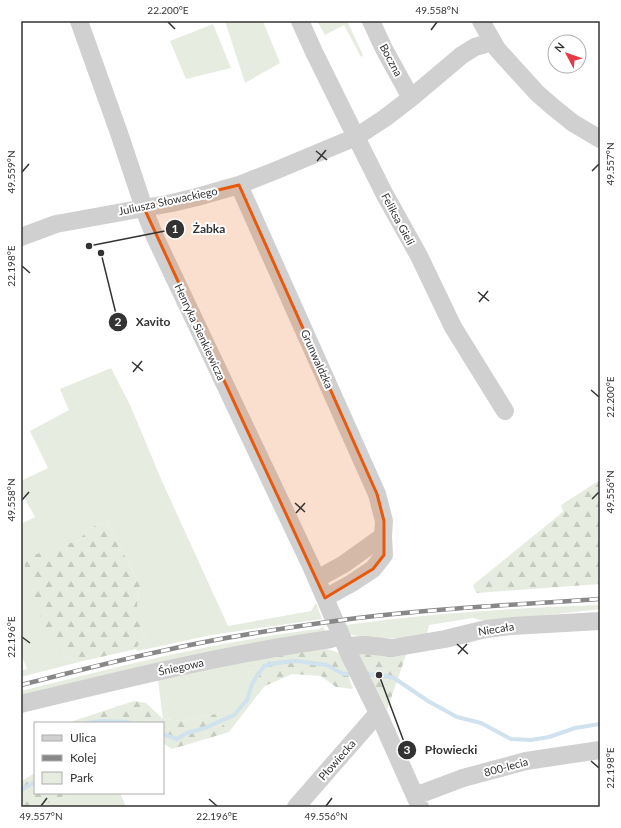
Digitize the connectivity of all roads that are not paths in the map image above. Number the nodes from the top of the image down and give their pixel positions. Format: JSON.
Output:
{"nodes":[{"id":1,"x":79,"y":21,"type":"edge"},
{"id":2,"x":300,"y":21,"type":"edge"},
{"id":3,"x":371,"y":21,"type":"edge"},
{"id":4,"x":482,"y":21,"type":"edge"},
{"id":5,"x":492,"y":42,"type":"junction"},
{"id":6,"x":411,"y":98,"type":"junction"},
{"id":7,"x":356,"y":137,"type":"junction"},
{"id":8,"x":600,"y":139,"type":"edge"},
{"id":9,"x":239,"y":185,"type":"junction"},
{"id":10,"x":144,"y":208,"type":"junction"},
{"id":11,"x":21,"y":237,"type":"edge"},
{"id":12,"x":505,"y":412,"type":"dead end"},
{"id":13,"x":383,"y":536,"type":"junction"},
{"id":14,"x":317,"y":579,"type":"junction"},
{"id":15,"x":325,"y":598,"type":"junction"},
{"id":16,"x":600,"y":621,"type":"edge"},
{"id":17,"x":346,"y":646,"type":"junction"},
{"id":18,"x":21,"y":704,"type":"edge"},
{"id":19,"x":378,"y":712,"type":"junction"},
{"id":20,"x":600,"y":750,"type":"edge"},
{"id":21,"x":417,"y":802,"type":"edge"},
{"id":22,"x":296,"y":807,"type":"edge"}],
"edges":[{"from":1,"to":10,"type":"street","name":"Henryka Sienkiewicza"},
{"from":2,"to":7,"type":"street","name":"Feliksa Gieli"},
{"from":3,"to":6,"type":"street","name":"Boczna"},
{"from":4,"to":5,"type":"street"},
{"from":5,"to":6,"type":"street","name":"Juliusza Słowackiego"},
{"from":5,"to":8,"type":"street"},
{"from":6,"to":7,"type":"street","name":"Juliusza Słowackiego"},
{"from":7,"to":9,"type":"street","name":"Juliusza Słowackiego"},
{"from":7,"to":12,"type":"street","name":"Feliksa Gieli"},
{"from":9,"to":10,"type":"street","name":"Juliusza Słowackiego"},
{"from":9,"to":13,"type":"street","name":"Grunwaldzka"},
{"from":10,"to":11,"type":"street","name":"Juliusza Słowackiego"},
{"from":10,"to":14,"type":"street","name":"Henryka Sienkiewicza"},
{"from":13,"to":14,"type":"street"},
{"from":13,"to":15,"type":"street","name":"Grunwaldzka"},
{"from":14,"to":15,"type":"street","name":"Henryka Sienkiewicza"},
{"from":15,"to":17,"type":"street","name":"Henryka Sienkiewicza"},
{"from":16,"to":17,"type":"street","name":"Niecała"},
{"from":17,"to":18,"type":"street","name":"Śniegowa"},
{"from":17,"to":19,"type":"street","name":"Henryka Sienkiewicza"},
{"from":19,"to":21,"type":"street","name":"Henryka Sienkiewicza"},
{"from":19,"to":22,"type":"street","name":"Płowiecka"},
{"from":20,"to":21,"type":"street","name":"800-lecia"}]}
